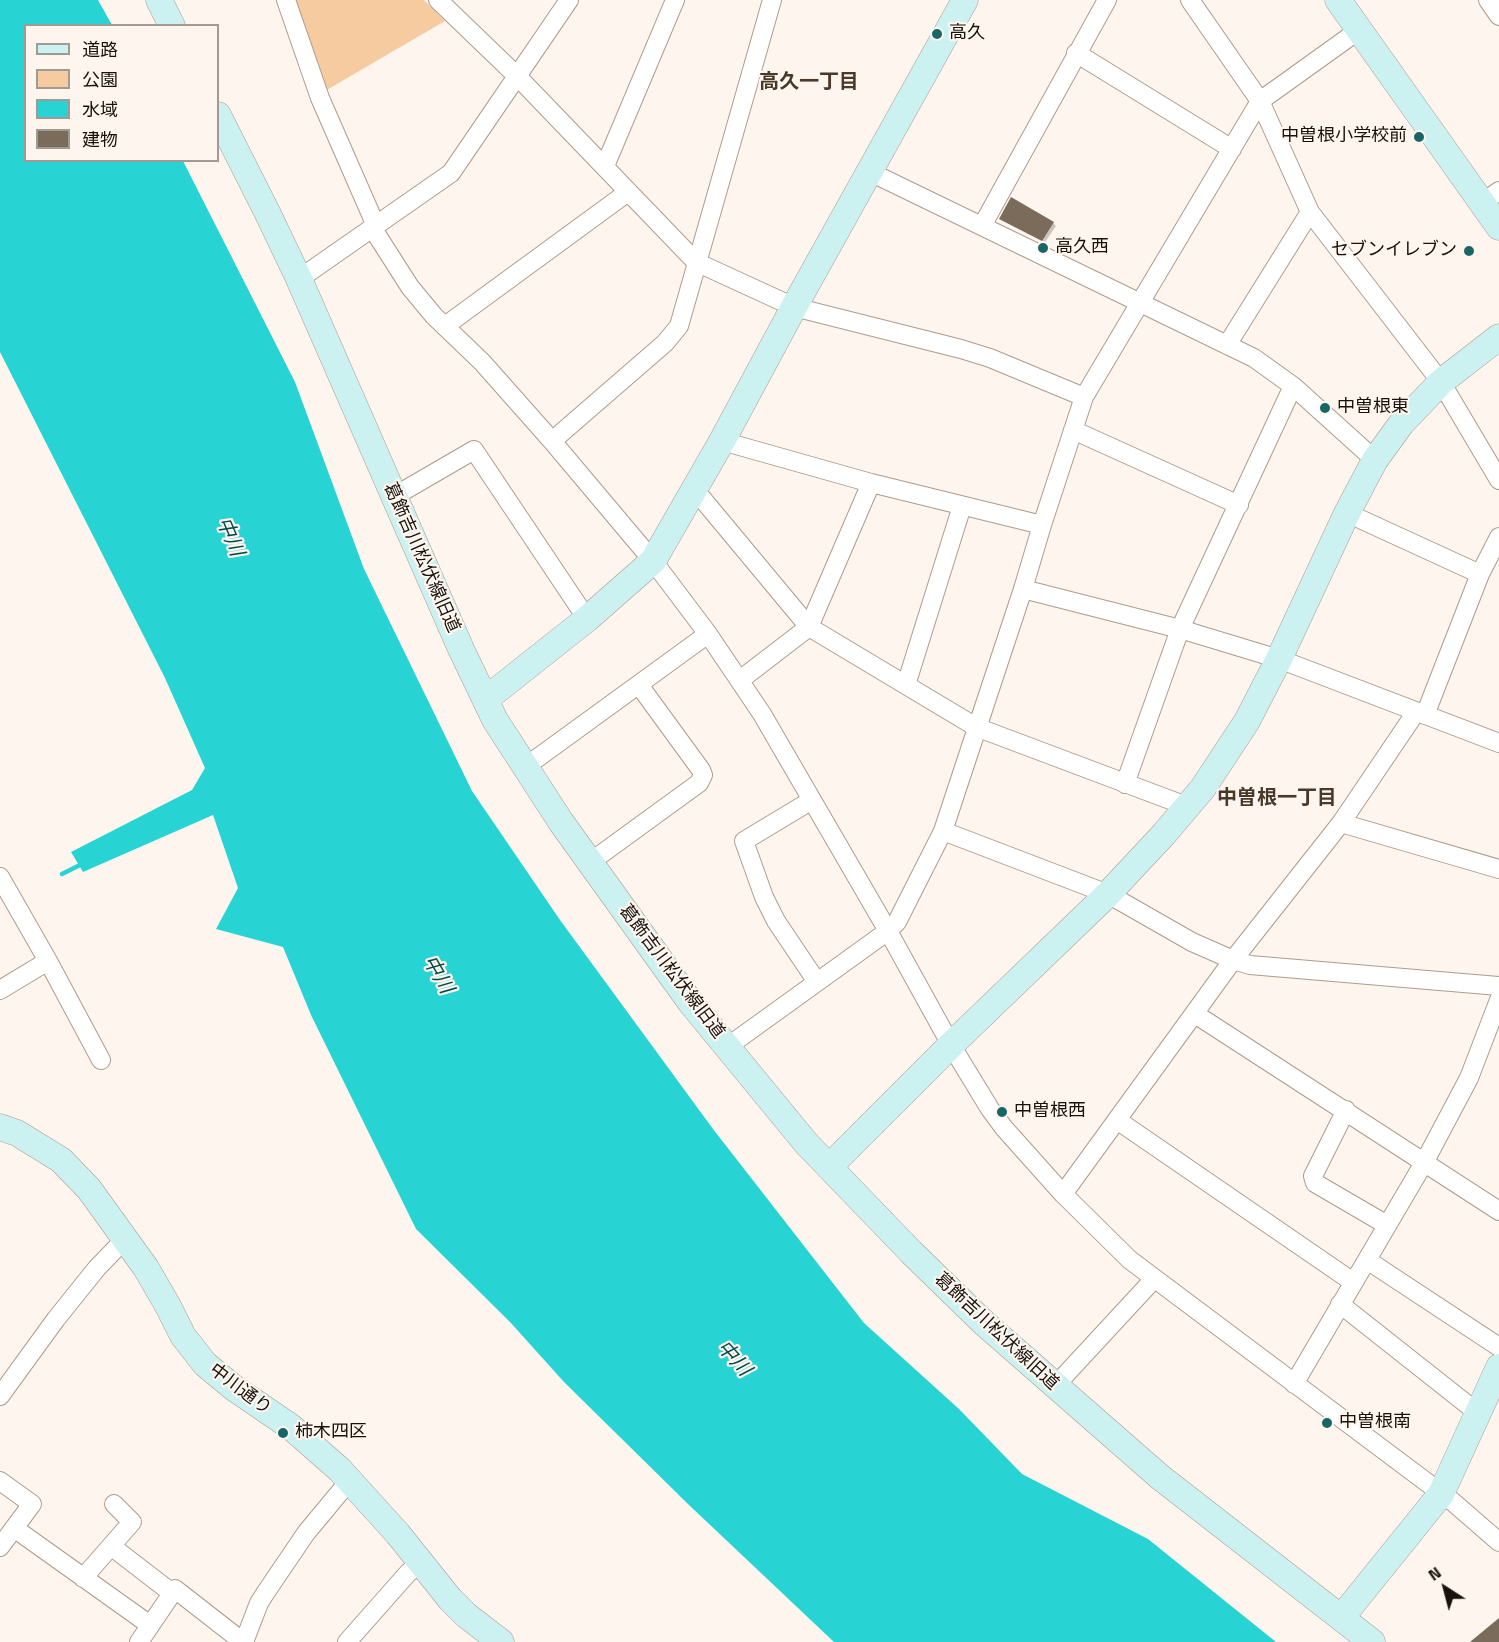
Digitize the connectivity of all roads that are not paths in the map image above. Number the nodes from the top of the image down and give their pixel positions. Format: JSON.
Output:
{"nodes":[{"id":1,"x":159,"y":0,"type":"edge"},
{"id":2,"x":286,"y":0,"type":"edge"},
{"id":3,"x":438,"y":0,"type":"edge"},
{"id":4,"x":569,"y":0,"type":"edge"},
{"id":5,"x":675,"y":0,"type":"edge"},
{"id":6,"x":771,"y":0,"type":"edge"},
{"id":7,"x":965,"y":0,"type":"edge"},
{"id":8,"x":1107,"y":0,"type":"edge"},
{"id":9,"x":1190,"y":0,"type":"edge"},
{"id":10,"x":1338,"y":0,"type":"edge"},
{"id":11,"x":1488,"y":0,"type":"edge"},
{"id":12,"x":1499,"y":16,"type":"edge"},
{"id":13,"x":171,"y":24,"type":"edge"},
{"id":14,"x":1359,"y":30,"type":"junction"},
{"id":15,"x":1076,"y":53,"type":"junction"},
{"id":16,"x":517,"y":76,"type":"junction"},
{"id":17,"x":1260,"y":101,"type":"junction"},
{"id":18,"x":219,"y":117,"type":"edge"},
{"id":19,"x":1232,"y":149,"type":"junction"},
{"id":20,"x":605,"y":166,"type":"junction"},
{"id":21,"x":870,"y":172,"type":"junction"},
{"id":22,"x":628,"y":192,"type":"junction"},
{"id":23,"x":1490,"y":197,"type":"edge"},
{"id":24,"x":1310,"y":212,"type":"junction"},
{"id":25,"x":982,"y":226,"type":"junction"},
{"id":26,"x":375,"y":227,"type":"junction"},
{"id":27,"x":1499,"y":227,"type":"edge"},
{"id":28,"x":696,"y":262,"type":"junction"},
{"id":29,"x":299,"y":279,"type":"junction"},
{"id":30,"x":1139,"y":302,"type":"junction"},
{"id":31,"x":794,"y":307,"type":"junction"},
{"id":32,"x":445,"y":326,"type":"junction"},
{"id":33,"x":1499,"y":337,"type":"edge"},
{"id":34,"x":1227,"y":345,"type":"junction"},
{"id":35,"x":1441,"y":382,"type":"junction"},
{"id":36,"x":1293,"y":386,"type":"junction"},
{"id":37,"x":1083,"y":397,"type":"junction"},
{"id":38,"x":1073,"y":430,"type":"junction"},
{"id":39,"x":552,"y":441,"type":"junction"},
{"id":40,"x":722,"y":441,"type":"junction"},
{"id":41,"x":1375,"y":460,"type":"junction"},
{"id":42,"x":1499,"y":480,"type":"edge"},
{"id":43,"x":871,"y":483,"type":"junction"},
{"id":44,"x":694,"y":490,"type":"junction"},
{"id":45,"x":393,"y":497,"type":"junction"},
{"id":46,"x":1239,"y":505,"type":"junction"},
{"id":47,"x":962,"y":506,"type":"junction"},
{"id":48,"x":1347,"y":513,"type":"junction"},
{"id":49,"x":1042,"y":525,"type":"junction"},
{"id":50,"x":1499,"y":537,"type":"edge"},
{"id":51,"x":653,"y":561,"type":"junction"},
{"id":52,"x":1480,"y":574,"type":"junction"},
{"id":53,"x":1023,"y":589,"type":"junction"},
{"id":54,"x":587,"y":619,"type":"junction"},
{"id":55,"x":809,"y":627,"type":"junction"},
{"id":56,"x":1180,"y":629,"type":"junction"},
{"id":57,"x":708,"y":634,"type":"junction"},
{"id":58,"x":1279,"y":658,"type":"junction"},
{"id":59,"x":740,"y":680,"type":"junction"},
{"id":60,"x":639,"y":685,"type":"junction"},
{"id":61,"x":906,"y":685,"type":"junction"},
{"id":62,"x":486,"y":699,"type":"junction"},
{"id":63,"x":1420,"y":714,"type":"junction"},
{"id":64,"x":976,"y":727,"type":"junction"},
{"id":65,"x":1499,"y":743,"type":"edge"},
{"id":66,"x":525,"y":767,"type":"junction"},
{"id":67,"x":1125,"y":784,"type":"junction"},
{"id":68,"x":813,"y":800,"type":"junction"},
{"id":69,"x":1188,"y":807,"type":"junction"},
{"id":70,"x":1341,"y":823,"type":"junction"},
{"id":71,"x":943,"y":831,"type":"junction"},
{"id":72,"x":589,"y":862,"type":"junction"},
{"id":73,"x":1499,"y":869,"type":"edge"},
{"id":74,"x":0,"y":877,"type":"edge"},
{"id":75,"x":1108,"y":894,"type":"junction"},
{"id":76,"x":888,"y":931,"type":"junction"},
{"id":77,"x":1233,"y":960,"type":"junction"},
{"id":78,"x":48,"y":961,"type":"junction"},
{"id":79,"x":817,"y":982,"type":"junction"},
{"id":80,"x":1499,"y":986,"type":"edge"},
{"id":81,"x":0,"y":990,"type":"edge"},
{"id":82,"x":1499,"y":1000,"type":"edge"},
{"id":83,"x":1195,"y":1014,"type":"junction"},
{"id":84,"x":951,"y":1045,"type":"junction"},
{"id":85,"x":727,"y":1047,"type":"junction"},
{"id":86,"x":101,"y":1060,"type":"dead end"},
{"id":87,"x":1346,"y":1110,"type":"junction"},
{"id":88,"x":1118,"y":1120,"type":"junction"},
{"id":89,"x":0,"y":1127,"type":"edge"},
{"id":90,"x":1425,"y":1161,"type":"junction"},
{"id":91,"x":829,"y":1167,"type":"junction"},
{"id":92,"x":1063,"y":1194,"type":"junction"},
{"id":93,"x":1499,"y":1211,"type":"edge"},
{"id":94,"x":1388,"y":1225,"type":"junction"},
{"id":95,"x":126,"y":1238,"type":"junction"},
{"id":96,"x":1367,"y":1260,"type":"junction"},
{"id":97,"x":1154,"y":1279,"type":"junction"},
{"id":98,"x":1353,"y":1282,"type":"junction"},
{"id":99,"x":1340,"y":1304,"type":"junction"},
{"id":100,"x":1499,"y":1347,"type":"edge"},
{"id":101,"x":1499,"y":1366,"type":"edge"},
{"id":102,"x":1294,"y":1384,"type":"junction"},
{"id":103,"x":1054,"y":1386,"type":"junction"},
{"id":104,"x":0,"y":1396,"type":"edge"},
{"id":105,"x":1478,"y":1413,"type":"junction"},
{"id":106,"x":350,"y":1480,"type":"junction"},
{"id":107,"x":0,"y":1481,"type":"edge"},
{"id":108,"x":1441,"y":1494,"type":"junction"},
{"id":109,"x":114,"y":1504,"type":"dead end"},
{"id":110,"x":14,"y":1528,"type":"junction"},
{"id":111,"x":1499,"y":1542,"type":"edge"},
{"id":112,"x":111,"y":1546,"type":"junction"},
{"id":113,"x":0,"y":1547,"type":"edge"},
{"id":114,"x":420,"y":1563,"type":"junction"},
{"id":115,"x":83,"y":1578,"type":"junction"},
{"id":116,"x":172,"y":1593,"type":"junction"},
{"id":117,"x":1341,"y":1618,"type":"junction"},
{"id":118,"x":150,"y":1625,"type":"junction"},
{"id":119,"x":139,"y":1642,"type":"edge"},
{"id":120,"x":243,"y":1642,"type":"edge"},
{"id":121,"x":347,"y":1642,"type":"edge"},
{"id":122,"x":501,"y":1642,"type":"edge"},
{"id":123,"x":1372,"y":1642,"type":"edge"}],
"edges":[{"from":1,"to":13,"type":"street"},
{"from":2,"to":26,"type":"street"},
{"from":3,"to":16,"type":"street"},
{"from":4,"to":16,"type":"street"},
{"from":5,"to":20,"type":"street"},
{"from":6,"to":28,"type":"street"},
{"from":7,"to":21,"type":"street"},
{"from":8,"to":15,"type":"street"},
{"from":9,"to":17,"type":"street"},
{"from":10,"to":14,"type":"street"},
{"from":11,"to":12,"type":"street"},
{"from":14,"to":17,"type":"street"},
{"from":14,"to":23,"type":"street"},
{"from":15,"to":19,"type":"street"},
{"from":15,"to":25,"type":"street"},
{"from":16,"to":20,"type":"street"},
{"from":16,"to":26,"type":"street"},
{"from":17,"to":19,"type":"street"},
{"from":17,"to":24,"type":"street"},
{"from":18,"to":29,"type":"street","name":"葛飾吉川松伏線旧道"},
{"from":19,"to":30,"type":"street"},
{"from":20,"to":22,"type":"street"},
{"from":21,"to":25,"type":"street"},
{"from":21,"to":31,"type":"street"},
{"from":22,"to":28,"type":"street"},
{"from":22,"to":32,"type":"street"},
{"from":23,"to":27,"type":"street"},
{"from":24,"to":34,"type":"street"},
{"from":24,"to":35,"type":"street"},
{"from":25,"to":30,"type":"street"},
{"from":26,"to":29,"type":"street"},
{"from":26,"to":32,"type":"street"},
{"from":28,"to":31,"type":"street"},
{"from":28,"to":39,"type":"street"},
{"from":29,"to":45,"type":"street","name":"葛飾吉川松伏線旧道"},
{"from":30,"to":34,"type":"street"},
{"from":30,"to":37,"type":"street"},
{"from":31,"to":37,"type":"street"},
{"from":31,"to":40,"type":"street"},
{"from":32,"to":39,"type":"street"},
{"from":33,"to":35,"type":"street"},
{"from":34,"to":36,"type":"street"},
{"from":35,"to":41,"type":"street"},
{"from":35,"to":42,"type":"street"},
{"from":36,"to":41,"type":"street"},
{"from":36,"to":46,"type":"street"},
{"from":37,"to":38,"type":"street"},
{"from":38,"to":46,"type":"street"},
{"from":38,"to":49,"type":"street"},
{"from":39,"to":51,"type":"street"},
{"from":40,"to":43,"type":"street"},
{"from":40,"to":44,"type":"street"},
{"from":41,"to":48,"type":"street"},
{"from":43,"to":47,"type":"street"},
{"from":43,"to":55,"type":"street"},
{"from":44,"to":51,"type":"street"},
{"from":44,"to":55,"type":"street"},
{"from":45,"to":54,"type":"street"},
{"from":45,"to":62,"type":"street","name":"葛飾吉川松伏線旧道"},
{"from":46,"to":56,"type":"street"},
{"from":47,"to":49,"type":"street"},
{"from":47,"to":61,"type":"street"},
{"from":48,"to":52,"type":"street"},
{"from":48,"to":58,"type":"street"},
{"from":49,"to":53,"type":"street"},
{"from":50,"to":52,"type":"street"},
{"from":51,"to":54,"type":"street"},
{"from":51,"to":57,"type":"street"},
{"from":52,"to":63,"type":"street"},
{"from":53,"to":56,"type":"street"},
{"from":53,"to":64,"type":"street"},
{"from":54,"to":62,"type":"street"},
{"from":55,"to":59,"type":"street"},
{"from":55,"to":61,"type":"street"},
{"from":56,"to":58,"type":"street"},
{"from":56,"to":67,"type":"street"},
{"from":57,"to":59,"type":"street"},
{"from":57,"to":60,"type":"street"},
{"from":58,"to":63,"type":"street"},
{"from":58,"to":69,"type":"street"},
{"from":59,"to":68,"type":"street"},
{"from":60,"to":66,"type":"street"},
{"from":60,"to":72,"type":"street"},
{"from":61,"to":64,"type":"street"},
{"from":62,"to":66,"type":"street","name":"葛飾吉川松伏線旧道"},
{"from":63,"to":65,"type":"street"},
{"from":63,"to":70,"type":"street"},
{"from":64,"to":67,"type":"street"},
{"from":64,"to":71,"type":"street"},
{"from":66,"to":72,"type":"street","name":"葛飾吉川松伏線旧道"},
{"from":67,"to":69,"type":"street"},
{"from":68,"to":76,"type":"street"},
{"from":68,"to":79,"type":"street"},
{"from":69,"to":75,"type":"street"},
{"from":70,"to":73,"type":"street"},
{"from":70,"to":77,"type":"street"},
{"from":71,"to":75,"type":"street"},
{"from":71,"to":76,"type":"street"},
{"from":72,"to":85,"type":"street","name":"葛飾吉川松伏線旧道"},
{"from":74,"to":78,"type":"street"},
{"from":75,"to":77,"type":"street"},
{"from":75,"to":84,"type":"street"},
{"from":76,"to":79,"type":"street"},
{"from":76,"to":84,"type":"street"},
{"from":77,"to":80,"type":"street"},
{"from":77,"to":83,"type":"street"},
{"from":78,"to":81,"type":"street"},
{"from":78,"to":86,"type":"street"},
{"from":79,"to":85,"type":"street"},
{"from":82,"to":90,"type":"street"},
{"from":83,"to":87,"type":"street"},
{"from":83,"to":88,"type":"street"},
{"from":84,"to":91,"type":"street"},
{"from":84,"to":92,"type":"street"},
{"from":85,"to":91,"type":"street","name":"葛飾吉川松伏線旧道"},
{"from":87,"to":90,"type":"street"},
{"from":87,"to":94,"type":"street"},
{"from":88,"to":92,"type":"street"},
{"from":88,"to":98,"type":"street"},
{"from":89,"to":95,"type":"street","name":"中川通り"},
{"from":90,"to":93,"type":"street"},
{"from":90,"to":94,"type":"street"},
{"from":91,"to":103,"type":"street","name":"葛飾吉川松伏線旧道"},
{"from":92,"to":97,"type":"street"},
{"from":94,"to":96,"type":"street"},
{"from":95,"to":104,"type":"street"},
{"from":95,"to":106,"type":"street","name":"中川通り"},
{"from":96,"to":98,"type":"street"},
{"from":96,"to":100,"type":"street"},
{"from":97,"to":102,"type":"street"},
{"from":97,"to":103,"type":"street"},
{"from":98,"to":99,"type":"street"},
{"from":99,"to":102,"type":"street"},
{"from":99,"to":105,"type":"street"},
{"from":101,"to":105,"type":"street"},
{"from":102,"to":108,"type":"street"},
{"from":103,"to":117,"type":"street","name":"葛飾吉川松伏線旧道"},
{"from":105,"to":108,"type":"street"},
{"from":106,"to":114,"type":"street","name":"中川通り"},
{"from":106,"to":120,"type":"street"},
{"from":107,"to":110,"type":"street"},
{"from":108,"to":111,"type":"street"},
{"from":108,"to":117,"type":"street"},
{"from":109,"to":112,"type":"street"},
{"from":110,"to":113,"type":"street"},
{"from":110,"to":115,"type":"street"},
{"from":112,"to":115,"type":"street"},
{"from":112,"to":116,"type":"street"},
{"from":114,"to":121,"type":"street"},
{"from":114,"to":122,"type":"street","name":"中川通り"},
{"from":115,"to":118,"type":"street"},
{"from":116,"to":118,"type":"street"},
{"from":116,"to":120,"type":"street"},
{"from":117,"to":123,"type":"street","name":"葛飾吉川松伏線旧道"},
{"from":118,"to":119,"type":"street"}]}
